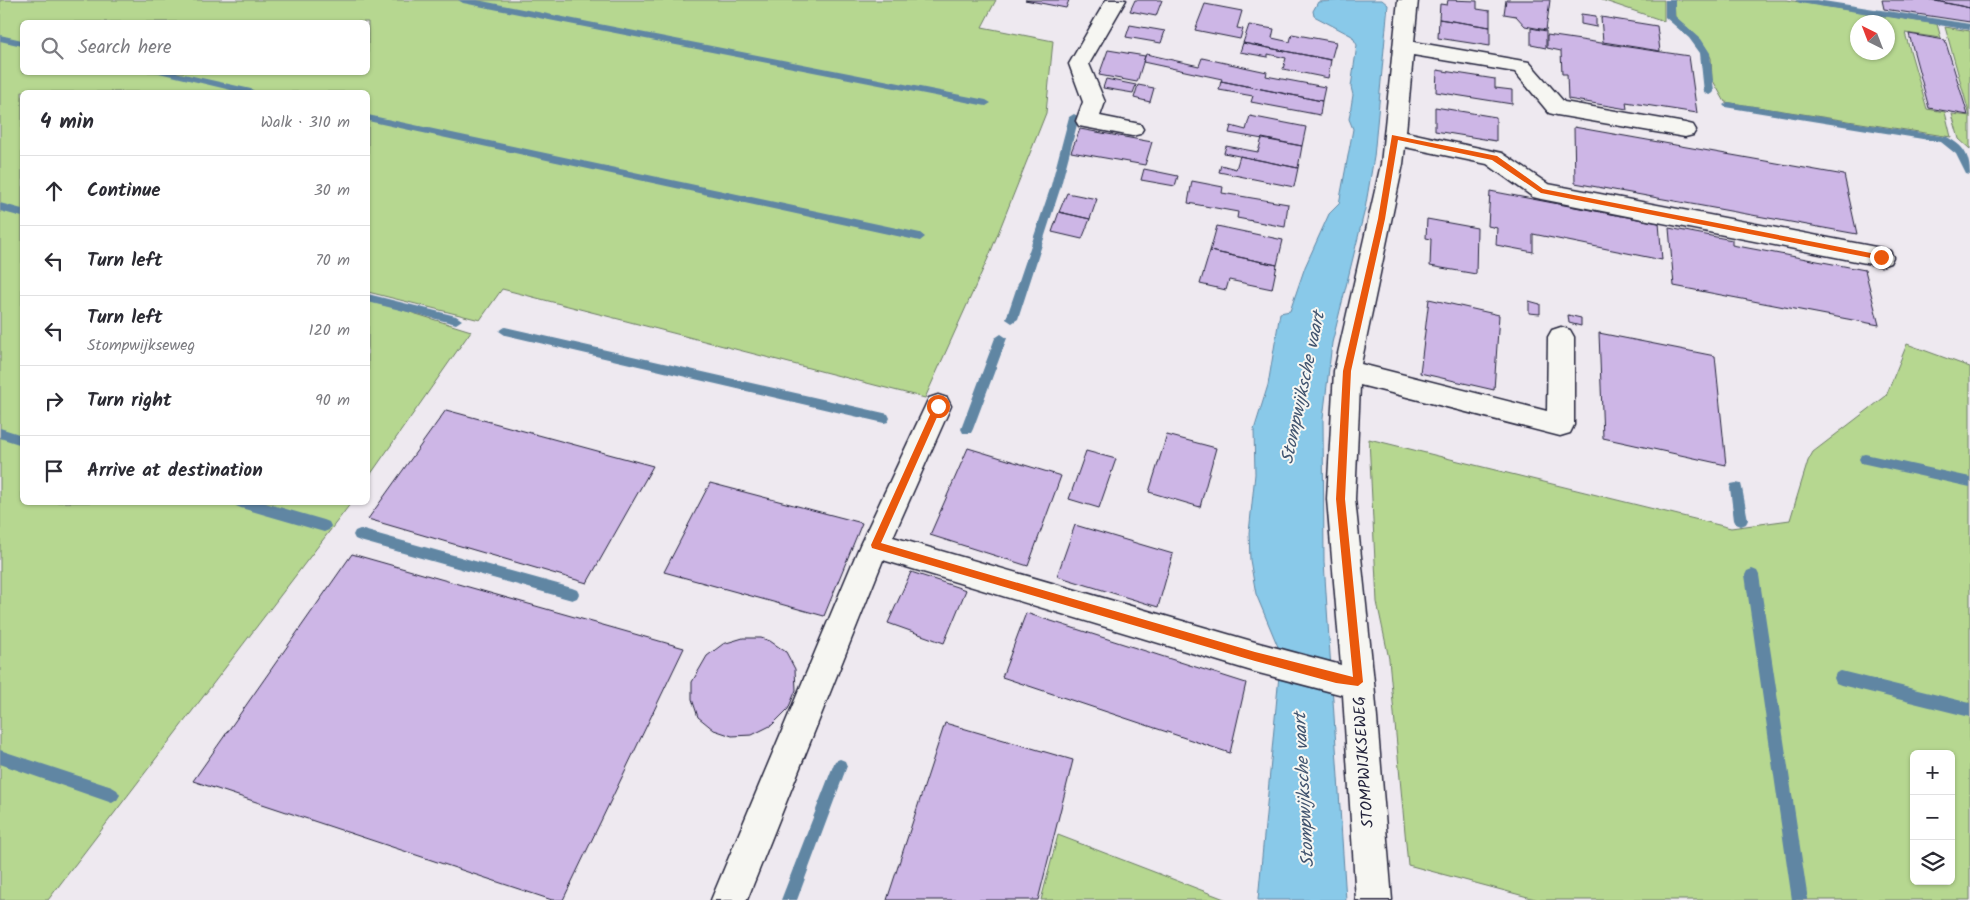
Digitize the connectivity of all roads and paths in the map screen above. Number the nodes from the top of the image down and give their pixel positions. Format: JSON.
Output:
{"nodes":[{"id":1,"x":1116,"y":0,"type":"edge"},
{"id":2,"x":1408,"y":0,"type":"edge"},
{"id":3,"x":1403,"y":47,"type":"junction"},
{"id":4,"x":1132,"y":129,"type":"dead end"},
{"id":5,"x":1686,"y":130,"type":"dead end"},
{"id":6,"x":1395,"y":137,"type":"junction"},
{"id":7,"x":1881,"y":257,"type":"dead end"},
{"id":8,"x":1561,"y":337,"type":"dead end"},
{"id":9,"x":1347,"y":371,"type":"junction"},
{"id":10,"x":938,"y":406,"type":"dead end"},
{"id":11,"x":875,"y":545,"type":"junction"},
{"id":12,"x":1347,"y":680,"type":"junction"},
{"id":13,"x":729,"y":900,"type":"edge"},
{"id":14,"x":1374,"y":900,"type":"edge"}],
"edges":[{"from":1,"to":4,"type":"street"},
{"from":2,"to":3,"type":"street","name":"STOMPWIJKSEWEG"},
{"from":3,"to":5,"type":"street"},
{"from":3,"to":6,"type":"street","name":"STOMPWIJKSEWEG"},
{"from":6,"to":7,"type":"street"},
{"from":6,"to":9,"type":"street","name":"STOMPWIJKSEWEG"},
{"from":8,"to":9,"type":"street"},
{"from":9,"to":12,"type":"street","name":"STOMPWIJKSEWEG"},
{"from":10,"to":11,"type":"street"},
{"from":11,"to":12,"type":"street"},
{"from":11,"to":13,"type":"street"},
{"from":12,"to":14,"type":"street","name":"STOMPWIJKSEWEG"}]}
